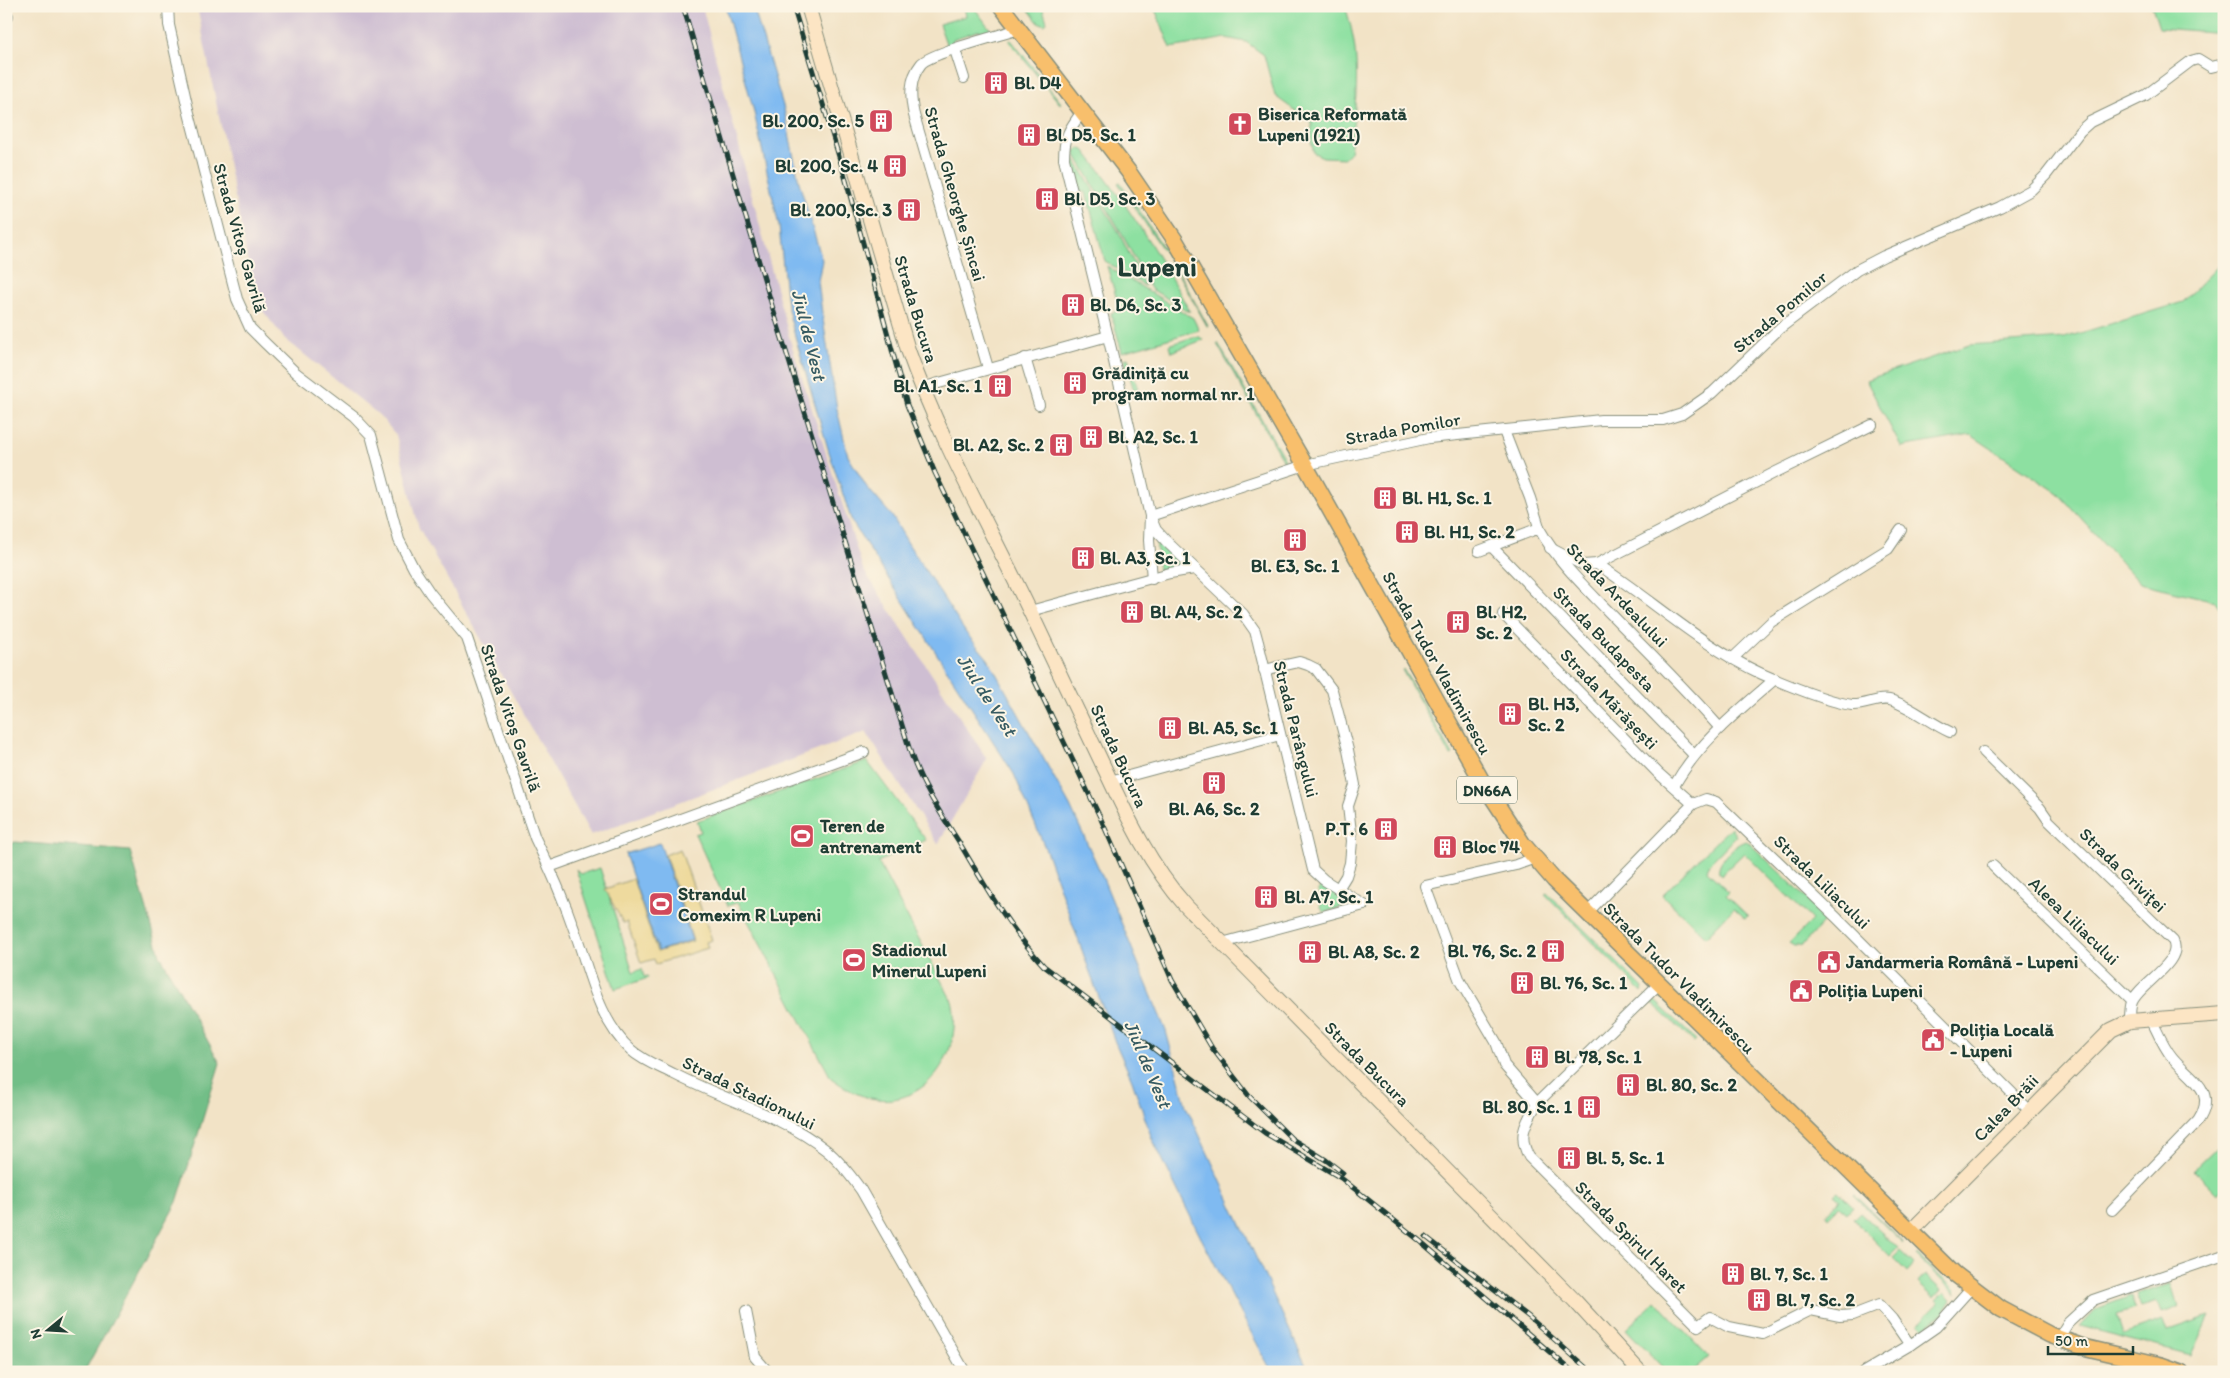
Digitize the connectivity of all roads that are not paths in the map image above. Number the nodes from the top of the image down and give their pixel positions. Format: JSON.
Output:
{"nodes":[{"id":1,"x":168,"y":6,"type":"edge"},
{"id":2,"x":808,"y":6,"type":"edge"},
{"id":3,"x":1001,"y":6,"type":"edge"},
{"id":4,"x":1018,"y":29,"type":"junction"},
{"id":5,"x":955,"y":50,"type":"junction"},
{"id":6,"x":2224,"y":64,"type":"edge"},
{"id":7,"x":964,"y":78,"type":"dead end"},
{"id":8,"x":1082,"y":112,"type":"junction"},
{"id":9,"x":1108,"y":336,"type":"junction"},
{"id":10,"x":1025,"y":358,"type":"junction"},
{"id":11,"x":988,"y":368,"type":"junction"},
{"id":12,"x":921,"y":388,"type":"junction"},
{"id":13,"x":1039,"y":405,"type":"dead end"},
{"id":14,"x":1872,"y":425,"type":"dead end"},
{"id":15,"x":1504,"y":431,"type":"junction"},
{"id":16,"x":1305,"y":466,"type":"junction"},
{"id":17,"x":1150,"y":516,"type":"junction"},
{"id":18,"x":1540,"y":530,"type":"junction"},
{"id":19,"x":1901,"y":530,"type":"dead end"},
{"id":20,"x":1492,"y":546,"type":"junction"},
{"id":21,"x":1550,"y":548,"type":"junction"},
{"id":22,"x":1478,"y":551,"type":"dead end"},
{"id":23,"x":1597,"y":564,"type":"junction"},
{"id":24,"x":1194,"y":569,"type":"junction"},
{"id":25,"x":1152,"y":579,"type":"junction"},
{"id":26,"x":1030,"y":612,"type":"junction"},
{"id":27,"x":1503,"y":614,"type":"dead end"},
{"id":28,"x":1732,"y":659,"type":"junction"},
{"id":29,"x":1264,"y":670,"type":"junction"},
{"id":30,"x":1774,"y":679,"type":"junction"},
{"id":31,"x":1720,"y":728,"type":"junction"},
{"id":32,"x":1950,"y":732,"type":"dead end"},
{"id":33,"x":1280,"y":735,"type":"junction"},
{"id":34,"x":864,"y":752,"type":"dead end"},
{"id":35,"x":1983,"y":752,"type":"dead end"},
{"id":36,"x":1694,"y":755,"type":"junction"},
{"id":37,"x":1110,"y":781,"type":"junction"},
{"id":38,"x":1674,"y":786,"type":"junction"},
{"id":39,"x":1696,"y":802,"type":"junction"},
{"id":40,"x":1535,"y":858,"type":"junction"},
{"id":41,"x":549,"y":866,"type":"junction"},
{"id":42,"x":1993,"y":866,"type":"dead end"},
{"id":43,"x":1338,"y":889,"type":"junction"},
{"id":44,"x":1587,"y":913,"type":"junction"},
{"id":45,"x":1222,"y":943,"type":"junction"},
{"id":46,"x":1659,"y":984,"type":"junction"},
{"id":47,"x":2132,"y":1000,"type":"junction"},
{"id":48,"x":2224,"y":1014,"type":"edge"},
{"id":49,"x":2150,"y":1019,"type":"junction"},
{"id":50,"x":2130,"y":1021,"type":"junction"},
{"id":51,"x":1537,"y":1103,"type":"junction"},
{"id":52,"x":2029,"y":1110,"type":"junction"},
{"id":53,"x":2112,"y":1210,"type":"dead end"},
{"id":54,"x":1911,"y":1231,"type":"junction"},
{"id":55,"x":2224,"y":1255,"type":"edge"},
{"id":56,"x":1972,"y":1288,"type":"junction"},
{"id":57,"x":746,"y":1311,"type":"dead end"},
{"id":58,"x":2058,"y":1339,"type":"junction"},
{"id":59,"x":1910,"y":1345,"type":"junction"},
{"id":60,"x":963,"y":1368,"type":"edge"},
{"id":61,"x":768,"y":1372,"type":"edge"},
{"id":62,"x":953,"y":1372,"type":"edge"},
{"id":63,"x":1640,"y":1372,"type":"edge"},
{"id":64,"x":1864,"y":1372,"type":"edge"},
{"id":65,"x":2181,"y":1372,"type":"edge"}],
"edges":[{"from":1,"to":41,"type":"street","name":"Strada Vitoș Gavrilă"},
{"from":2,"to":12,"type":"main road","name":"Strada Bucura"},
{"from":3,"to":4,"type":"main road","name":"Strada Tudor Vladimirescu","number":"DN66A"},
{"from":4,"to":5,"type":"street","name":"Strada Gheorghe Șincai"},
{"from":4,"to":8,"type":"main road","name":"Strada Tudor Vladimirescu","number":"DN66A"},
{"from":5,"to":7,"type":"street"},
{"from":5,"to":11,"type":"street","name":"Strada Gheorghe Șincai"},
{"from":6,"to":15,"type":"street","name":"Strada Pomilor"},
{"from":8,"to":9,"type":"street","name":"Strada Parângului"},
{"from":8,"to":16,"type":"main road","name":"Strada Tudor Vladimirescu","number":"DN66A"},
{"from":9,"to":10,"type":"street"},
{"from":9,"to":17,"type":"street","name":"Strada Parângului"},
{"from":10,"to":11,"type":"street"},
{"from":10,"to":13,"type":"street"},
{"from":11,"to":12,"type":"street"},
{"from":12,"to":26,"type":"main road","name":"Strada Bucura"},
{"from":14,"to":23,"type":"street"},
{"from":15,"to":16,"type":"street","name":"Strada Pomilor"},
{"from":15,"to":18,"type":"street","name":"Strada Ardealului"},
{"from":16,"to":17,"type":"street"},
{"from":16,"to":40,"type":"main road","name":"Strada Tudor Vladimirescu","number":"DN66A"},
{"from":17,"to":24,"type":"street","name":"Strada Parângului"},
{"from":17,"to":25,"type":"street","name":"Strada Parângului"},
{"from":18,"to":20,"type":"street"},
{"from":18,"to":21,"type":"street","name":"Strada Ardealului"},
{"from":19,"to":28,"type":"street"},
{"from":20,"to":22,"type":"street"},
{"from":20,"to":36,"type":"street","name":"Strada Budapesta"},
{"from":21,"to":23,"type":"street"},
{"from":21,"to":31,"type":"street","name":"Strada Ardealului"},
{"from":23,"to":28,"type":"street"},
{"from":24,"to":25,"type":"street"},
{"from":24,"to":29,"type":"street","name":"Strada Parângului"},
{"from":25,"to":26,"type":"street"},
{"from":26,"to":37,"type":"main road","name":"Strada Bucura"},
{"from":27,"to":38,"type":"street","name":"Strada Mărășești"},
{"from":28,"to":30,"type":"street"},
{"from":29,"to":33,"type":"street","name":"Strada Parângului"},
{"from":29,"to":43,"type":"street"},
{"from":30,"to":31,"type":"street"},
{"from":30,"to":32,"type":"street"},
{"from":31,"to":36,"type":"street"},
{"from":33,"to":37,"type":"street"},
{"from":33,"to":43,"type":"street","name":"Strada Parângului"},
{"from":34,"to":41,"type":"street"},
{"from":35,"to":47,"type":"street","name":"Strada Griviţei"},
{"from":36,"to":38,"type":"street"},
{"from":37,"to":45,"type":"main road","name":"Strada Bucura"},
{"from":38,"to":39,"type":"street","name":"Strada Mărășești"},
{"from":39,"to":44,"type":"street"},
{"from":39,"to":52,"type":"street","name":"Strada Liliacului"},
{"from":40,"to":44,"type":"main road","name":"Strada Tudor Vladimirescu","number":"DN66A"},
{"from":40,"to":51,"type":"street"},
{"from":41,"to":60,"type":"street","name":"Strada Stadionului"},
{"from":42,"to":47,"type":"street","name":"Aleea Liliacului"},
{"from":43,"to":45,"type":"street","name":"Strada Parângului"},
{"from":44,"to":46,"type":"main road","name":"Strada Tudor Vladimirescu","number":"DN66A"},
{"from":45,"to":63,"type":"main road","name":"Strada Bucura"},
{"from":46,"to":51,"type":"street","name":"Strada Spirul Haret"},
{"from":46,"to":54,"type":"main road","name":"Strada Tudor Vladimirescu","number":"DN66A"},
{"from":47,"to":50,"type":"street"},
{"from":48,"to":49,"type":"main road","name":"Calea Brăii"},
{"from":49,"to":50,"type":"main road","name":"Calea Brăii"},
{"from":49,"to":53,"type":"street"},
{"from":50,"to":52,"type":"main road","name":"Calea Brăii"},
{"from":51,"to":59,"type":"street","name":"Strada Spirul Haret"},
{"from":52,"to":54,"type":"main road","name":"Calea Brăii"},
{"from":54,"to":56,"type":"main road","name":"Strada Tudor Vladimirescu","number":"DN66A"},
{"from":55,"to":58,"type":"street"},
{"from":56,"to":58,"type":"main road","name":"Strada Tudor Vladimirescu","number":"DN66A"},
{"from":56,"to":59,"type":"street"},
{"from":57,"to":61,"type":"street"},
{"from":58,"to":65,"type":"main road","name":"Strada Tudor Vladimirescu","number":"DN66A"},
{"from":59,"to":64,"type":"street"},
{"from":60,"to":62,"type":"street"}]}
